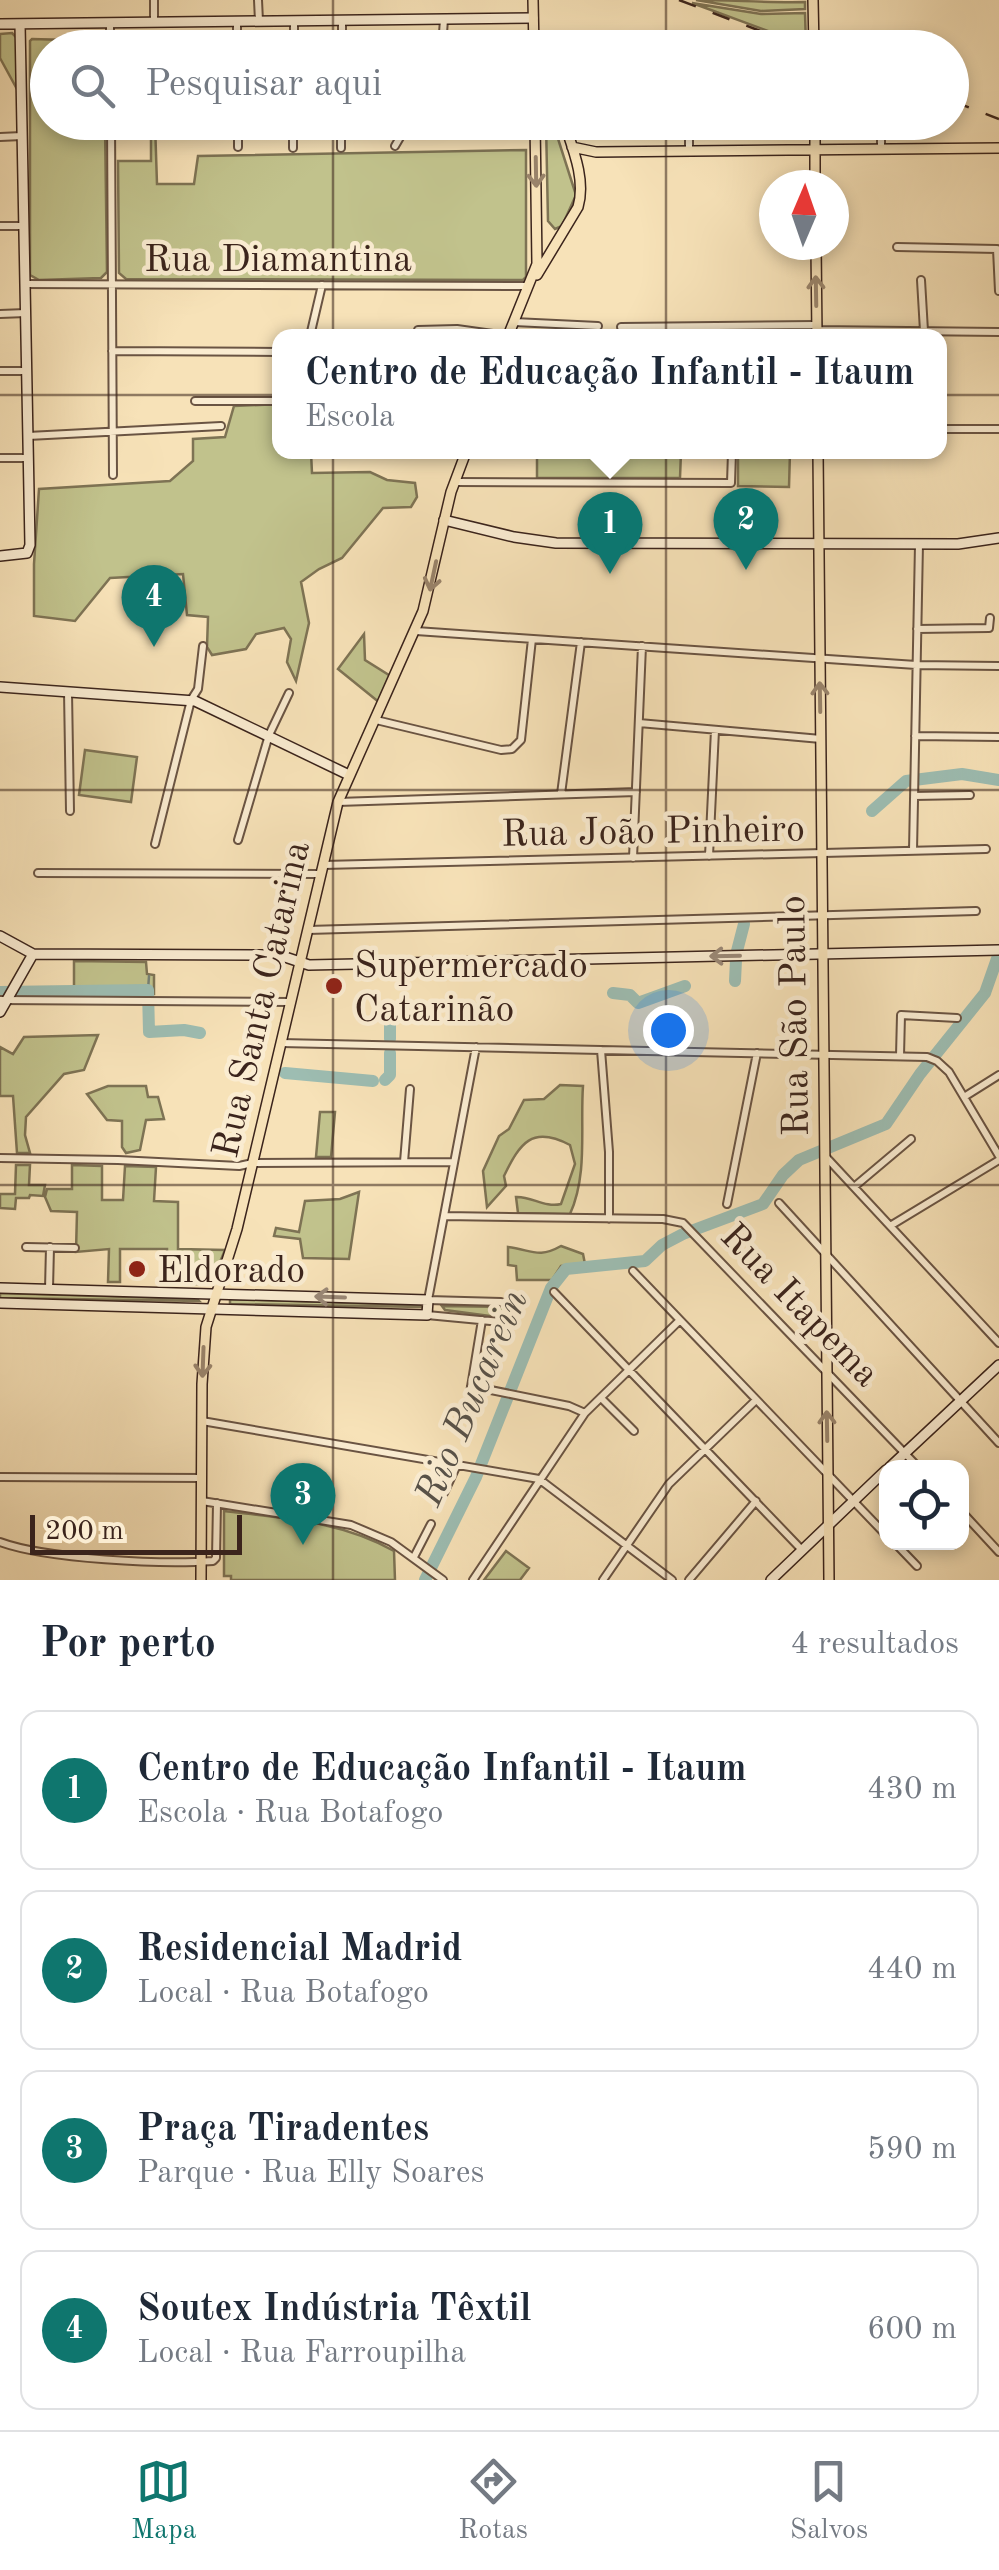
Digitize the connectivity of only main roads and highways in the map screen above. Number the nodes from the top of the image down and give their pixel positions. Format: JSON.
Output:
{"nodes":[{"id":1,"x":533,"y":0,"type":"edge"},
{"id":2,"x":813,"y":0,"type":"edge"},
{"id":3,"x":536,"y":30,"type":"edge"},
{"id":4,"x":814,"y":30,"type":"edge"},
{"id":5,"x":535,"y":140,"type":"edge"},
{"id":6,"x":570,"y":140,"type":"edge"},
{"id":7,"x":815,"y":140,"type":"edge"},
{"id":8,"x":572,"y":147,"type":"junction"},
{"id":9,"x":999,"y":148,"type":"edge"},
{"id":10,"x":815,"y":149,"type":"junction"},
{"id":11,"x":596,"y":152,"type":"junction"},
{"id":12,"x":815,"y":170,"type":"edge"},
{"id":13,"x":578,"y":172,"type":"junction"},
{"id":14,"x":536,"y":220,"type":"junction"},
{"id":15,"x":560,"y":239,"type":"junction"},
{"id":16,"x":816,"y":260,"type":"edge"},
{"id":17,"x":530,"y":286,"type":"junction"},
{"id":18,"x":511,"y":329,"type":"edge"},
{"id":19,"x":816,"y":329,"type":"edge"},
{"id":20,"x":463,"y":459,"type":"edge"},
{"id":21,"x":818,"y":459,"type":"edge"},
{"id":22,"x":201,"y":1580,"type":"edge"},
{"id":23,"x":829,"y":1580,"type":"edge"}],
"edges":[{"from":1,"to":3,"type":"main road"},
{"from":2,"to":4,"type":"main road"},
{"from":5,"to":14,"type":"main road","one_way":true},
{"from":6,"to":8,"type":"main road"},
{"from":7,"to":10,"type":"main road"},
{"from":8,"to":11,"type":"main road"},
{"from":8,"to":13,"type":"main road"},
{"from":9,"to":10,"type":"main road"},
{"from":10,"to":11,"type":"main road"},
{"from":10,"to":12,"type":"main road"},
{"from":11,"to":13,"type":"main road"},
{"from":13,"to":15,"type":"main road"},
{"from":14,"to":15,"type":"main road"},
{"from":14,"to":17,"type":"main road"},
{"from":15,"to":17,"type":"main road"},
{"from":19,"to":16,"type":"main road","one_way":true},
{"from":17,"to":18,"type":"main road"},
{"from":20,"to":22,"type":"main road","name":"Rua Santa Catarina","one_way":true},
{"from":23,"to":21,"type":"main road","name":"Rua São Paulo","one_way":true}]}
